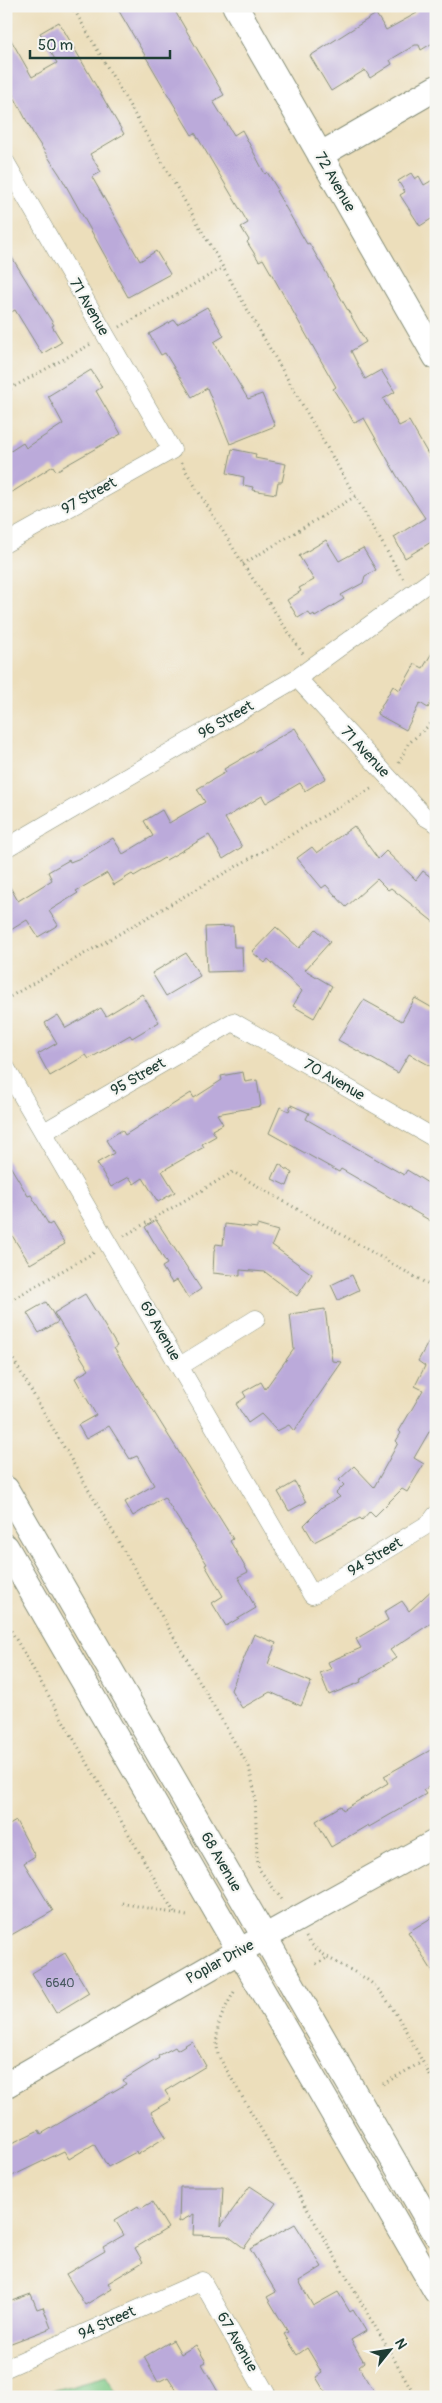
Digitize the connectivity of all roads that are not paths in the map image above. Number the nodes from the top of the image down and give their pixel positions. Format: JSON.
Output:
{"nodes":[{"id":1,"x":235,"y":6,"type":"edge"},
{"id":2,"x":436,"y":88,"type":"edge"},
{"id":3,"x":320,"y":155,"type":"junction"},
{"id":4,"x":6,"y":163,"type":"edge"},
{"id":5,"x":436,"y":357,"type":"edge"},
{"id":6,"x":172,"y":450,"type":"joint"},
{"id":7,"x":6,"y":543,"type":"edge"},
{"id":8,"x":436,"y":577,"type":"edge"},
{"id":9,"x":297,"y":678,"type":"junction"},
{"id":10,"x":436,"y":823,"type":"edge"},
{"id":11,"x":6,"y":848,"type":"edge"},
{"id":12,"x":232,"y":1022,"type":"joint"},
{"id":13,"x":6,"y":1068,"type":"edge"},
{"id":14,"x":44,"y":1132,"type":"junction"},
{"id":15,"x":436,"y":1139,"type":"edge"},
{"id":16,"x":256,"y":1319,"type":"dead end"},
{"id":17,"x":180,"y":1366,"type":"junction"},
{"id":18,"x":6,"y":1489,"type":"edge"},
{"id":19,"x":436,"y":1515,"type":"edge"},
{"id":20,"x":6,"y":1547,"type":"edge"},
{"id":21,"x":312,"y":1595,"type":"joint"},
{"id":22,"x":436,"y":1842,"type":"edge"},
{"id":23,"x":265,"y":1938,"type":"junction"},
{"id":24,"x":240,"y":1951,"type":"junction"},
{"id":25,"x":6,"y":2085,"type":"edge"},
{"id":26,"x":436,"y":2234,"type":"edge"},
{"id":27,"x":206,"y":2287,"type":"joint"},
{"id":28,"x":436,"y":2291,"type":"edge"},
{"id":29,"x":6,"y":2368,"type":"edge"},
{"id":30,"x":268,"y":2397,"type":"edge"}],
"edges":[{"from":1,"to":3,"type":"main road","name":"72 Avenue"},
{"from":2,"to":3,"type":"main road"},
{"from":3,"to":5,"type":"main road","name":"72 Avenue"},
{"from":4,"to":6,"type":"street","name":"71 Avenue"},
{"from":6,"to":7,"type":"street","name":"97 Street"},
{"from":8,"to":9,"type":"street","name":"96 Street"},
{"from":9,"to":10,"type":"street","name":"71 Avenue"},
{"from":9,"to":11,"type":"street","name":"96 Street"},
{"from":12,"to":14,"type":"street","name":"95 Street"},
{"from":12,"to":15,"type":"street","name":"70 Avenue"},
{"from":13,"to":14,"type":"street","name":"69 Avenue"},
{"from":14,"to":17,"type":"street","name":"69 Avenue"},
{"from":16,"to":17,"type":"street"},
{"from":17,"to":21,"type":"street","name":"69 Avenue"},
{"from":18,"to":23,"type":"main road","name":"68 Avenue"},
{"from":19,"to":21,"type":"street","name":"94 Street"},
{"from":20,"to":24,"type":"main road","name":"68 Avenue"},
{"from":22,"to":23,"type":"main road","name":"Poplar Drive"},
{"from":23,"to":24,"type":"main road","name":"Poplar Drive"},
{"from":23,"to":26,"type":"main road","name":"68 Avenue"},
{"from":24,"to":25,"type":"main road","name":"Poplar Drive"},
{"from":24,"to":28,"type":"main road","name":"68 Avenue"},
{"from":27,"to":29,"type":"street","name":"94 Street"},
{"from":27,"to":30,"type":"street","name":"67 Avenue"}]}
